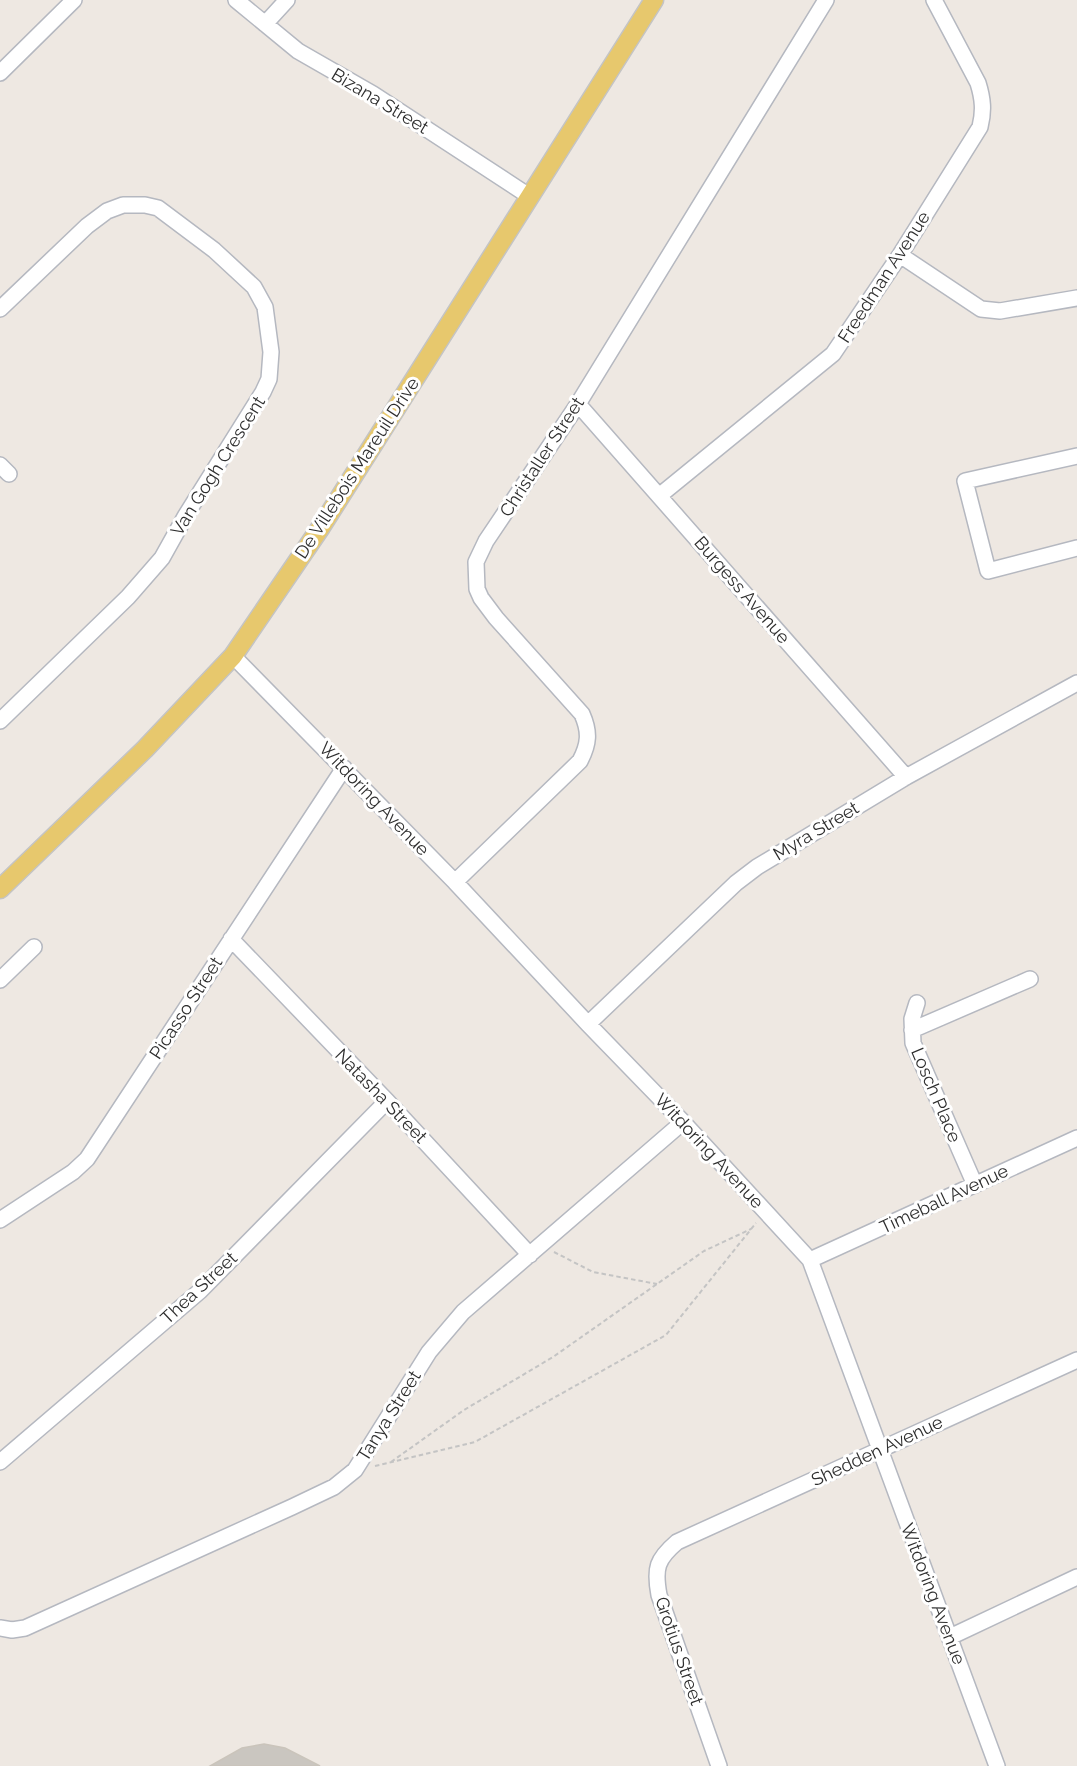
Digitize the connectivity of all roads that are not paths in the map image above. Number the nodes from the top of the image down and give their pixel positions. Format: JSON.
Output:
{"nodes":[{"id":1,"x":74,"y":0,"type":"edge"},
{"id":2,"x":236,"y":0,"type":"edge"},
{"id":3,"x":287,"y":0,"type":"edge"},
{"id":4,"x":654,"y":0,"type":"edge"},
{"id":5,"x":826,"y":0,"type":"edge"},
{"id":6,"x":934,"y":0,"type":"edge"},
{"id":7,"x":265,"y":24,"type":"junction"},
{"id":8,"x":0,"y":73,"type":"edge"},
{"id":9,"x":529,"y":196,"type":"junction"},
{"id":10,"x":900,"y":255,"type":"junction"},
{"id":11,"x":1077,"y":297,"type":"edge"},
{"id":12,"x":0,"y":309,"type":"edge"},
{"id":13,"x":578,"y":404,"type":"junction"},
{"id":14,"x":1077,"y":456,"type":"edge"},
{"id":15,"x":659,"y":496,"type":"junction"},
{"id":16,"x":1077,"y":548,"type":"edge"},
{"id":17,"x":233,"y":656,"type":"junction"},
{"id":18,"x":1077,"y":683,"type":"edge"},
{"id":19,"x":0,"y":721,"type":"edge"},
{"id":20,"x":344,"y":768,"type":"junction"},
{"id":21,"x":906,"y":777,"type":"junction"},
{"id":22,"x":455,"y":882,"type":"junction"},
{"id":23,"x":0,"y":889,"type":"edge"},
{"id":24,"x":231,"y":939,"type":"junction"},
{"id":25,"x":34,"y":946,"type":"dead end"},
{"id":26,"x":1030,"y":979,"type":"dead end"},
{"id":27,"x":0,"y":980,"type":"edge"},
{"id":28,"x":917,"y":1003,"type":"dead end"},
{"id":29,"x":588,"y":1024,"type":"junction"},
{"id":30,"x":912,"y":1030,"type":"junction"},
{"id":31,"x":387,"y":1101,"type":"junction"},
{"id":32,"x":683,"y":1122,"type":"junction"},
{"id":33,"x":1077,"y":1138,"type":"edge"},
{"id":34,"x":975,"y":1185,"type":"junction"},
{"id":35,"x":0,"y":1220,"type":"edge"},
{"id":36,"x":531,"y":1255,"type":"junction"},
{"id":37,"x":810,"y":1260,"type":"junction"},
{"id":38,"x":1077,"y":1360,"type":"edge"},
{"id":39,"x":879,"y":1450,"type":"junction"},
{"id":40,"x":0,"y":1462,"type":"edge"},
{"id":41,"x":677,"y":1542,"type":"joint"},
{"id":42,"x":1077,"y":1577,"type":"edge"},
{"id":43,"x":0,"y":1628,"type":"edge"},
{"id":44,"x":950,"y":1637,"type":"junction"},
{"id":45,"x":719,"y":1766,"type":"edge"},
{"id":46,"x":997,"y":1766,"type":"edge"}],
"edges":[{"from":1,"to":8,"type":"street"},
{"from":2,"to":7,"type":"street","name":"Bizana Street"},
{"from":3,"to":7,"type":"street"},
{"from":4,"to":9,"type":"main road","name":"De Villebois Mareuil Drive"},
{"from":5,"to":13,"type":"street","name":"Christaller Street"},
{"from":6,"to":10,"type":"street","name":"Freedman Avenue"},
{"from":7,"to":9,"type":"street","name":"Bizana Street"},
{"from":9,"to":17,"type":"main road","name":"De Villebois Mareuil Drive"},
{"from":10,"to":11,"type":"street"},
{"from":10,"to":15,"type":"street","name":"Freedman Avenue"},
{"from":12,"to":19,"type":"street","name":"Van Gogh Crescent"},
{"from":13,"to":15,"type":"street","name":"Burgess Avenue"},
{"from":13,"to":22,"type":"street","name":"Christaller Street"},
{"from":14,"to":16,"type":"street"},
{"from":15,"to":21,"type":"street","name":"Burgess Avenue"},
{"from":17,"to":20,"type":"street","name":"Witdoring Avenue"},
{"from":17,"to":23,"type":"main road","name":"De Villebois Mareuil Drive"},
{"from":18,"to":21,"type":"street","name":"Myra Street"},
{"from":20,"to":22,"type":"street","name":"Witdoring Avenue"},
{"from":20,"to":24,"type":"street","name":"Picasso Street"},
{"from":21,"to":29,"type":"street","name":"Myra Street"},
{"from":22,"to":29,"type":"street","name":"Witdoring Avenue"},
{"from":24,"to":31,"type":"street","name":"Natasha Street"},
{"from":24,"to":35,"type":"street","name":"Picasso Street"},
{"from":25,"to":27,"type":"street"},
{"from":26,"to":30,"type":"street"},
{"from":28,"to":30,"type":"street","name":"Losch Place"},
{"from":29,"to":32,"type":"street","name":"Witdoring Avenue"},
{"from":30,"to":34,"type":"street","name":"Losch Place"},
{"from":31,"to":36,"type":"street","name":"Natasha Street"},
{"from":31,"to":40,"type":"street","name":"Thea Street"},
{"from":32,"to":36,"type":"street","name":"Tanya Street"},
{"from":32,"to":37,"type":"street","name":"Witdoring Avenue"},
{"from":33,"to":34,"type":"street","name":"Timeball Avenue"},
{"from":34,"to":37,"type":"street","name":"Timeball Avenue"},
{"from":36,"to":43,"type":"street","name":"Tanya Street"},
{"from":37,"to":39,"type":"street","name":"Witdoring Avenue"},
{"from":38,"to":39,"type":"street","name":"Shedden Avenue"},
{"from":39,"to":41,"type":"street","name":"Shedden Avenue"},
{"from":39,"to":44,"type":"street","name":"Witdoring Avenue"},
{"from":41,"to":45,"type":"street","name":"Grotius Street"},
{"from":42,"to":44,"type":"street"},
{"from":44,"to":46,"type":"street","name":"Witdoring Avenue"}]}
